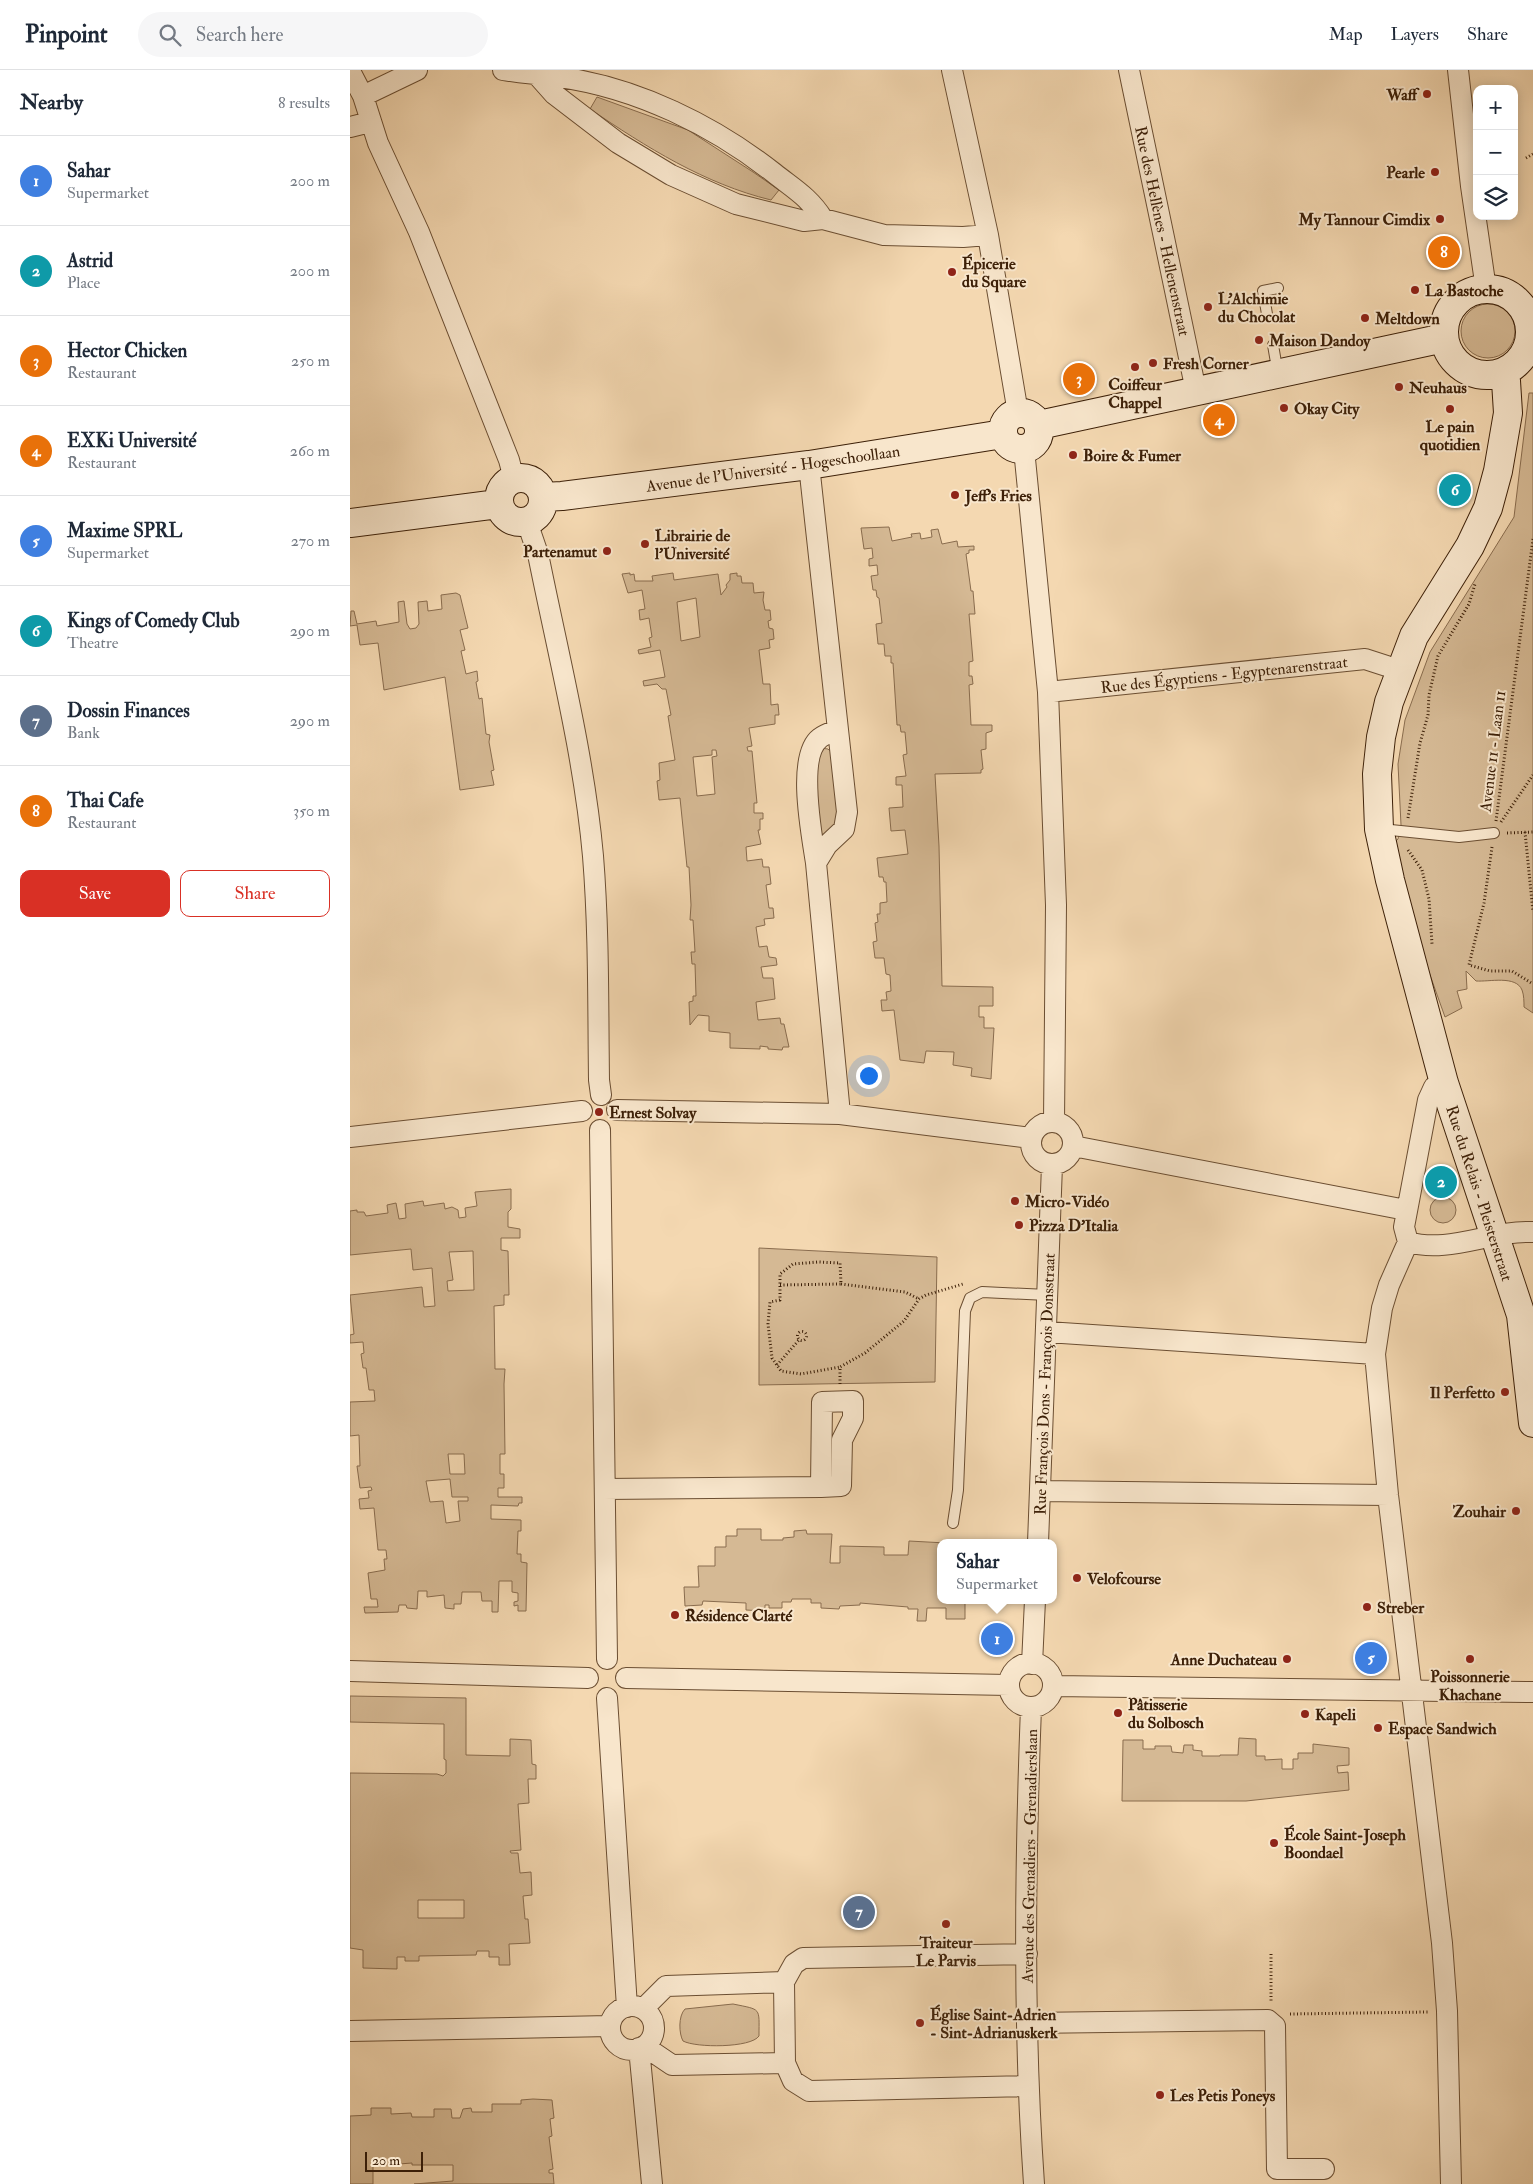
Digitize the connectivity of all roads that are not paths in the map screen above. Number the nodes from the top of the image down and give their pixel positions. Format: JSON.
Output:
{"nodes":[{"id":1,"x":416,"y":70,"type":"edge"},
{"id":2,"x":503,"y":70,"type":"edge"},
{"id":3,"x":952,"y":70,"type":"edge"},
{"id":4,"x":1129,"y":70,"type":"edge"},
{"id":5,"x":1458,"y":70,"type":"edge"},
{"id":6,"x":350,"y":71,"type":"edge"},
{"id":7,"x":538,"y":76,"type":"junction"},
{"id":8,"x":602,"y":86,"type":"junction"},
{"id":9,"x":363,"y":96,"type":"junction"},
{"id":10,"x":583,"y":114,"type":"junction"},
{"id":11,"x":370,"y":122,"type":"junction"},
{"id":12,"x":350,"y":127,"type":"edge"},
{"id":13,"x":788,"y":184,"type":"junction"},
{"id":14,"x":772,"y":213,"type":"junction"},
{"id":15,"x":823,"y":219,"type":"junction"},
{"id":16,"x":988,"y":235,"type":"junction"},
{"id":17,"x":1278,"y":288,"type":"dead end"},
{"id":18,"x":1486,"y":289,"type":"junction"},
{"id":19,"x":1267,"y":314,"type":"dead end"},
{"id":20,"x":1531,"y":334,"type":"edge"},
{"id":21,"x":1444,"y":338,"type":"junction"},
{"id":22,"x":1273,"y":345,"type":"dead end"},
{"id":23,"x":1502,"y":373,"type":"junction"},
{"id":24,"x":1278,"y":374,"type":"junction"},
{"id":25,"x":1196,"y":391,"type":"junction"},
{"id":26,"x":1021,"y":430,"type":"junction"},
{"id":27,"x":809,"y":465,"type":"junction"},
{"id":28,"x":514,"y":479,"type":"junction"},
{"id":29,"x":543,"y":497,"type":"junction"},
{"id":30,"x":498,"y":504,"type":"junction"},
{"id":31,"x":527,"y":522,"type":"junction"},
{"id":32,"x":350,"y":523,"type":"edge"},
{"id":33,"x":1399,"y":670,"type":"junction"},
{"id":34,"x":1048,"y":692,"type":"junction"},
{"id":35,"x":838,"y":730,"type":"junction"},
{"id":36,"x":1379,"y":829,"type":"junction"},
{"id":37,"x":1494,"y":833,"type":"road end"},
{"id":38,"x":816,"y":863,"type":"junction"},
{"id":39,"x":1444,"y":1083,"type":"junction"},
{"id":40,"x":601,"y":1096,"type":"junction"},
{"id":41,"x":617,"y":1110,"type":"junction"},
{"id":42,"x":582,"y":1112,"type":"junction"},
{"id":43,"x":840,"y":1114,"type":"junction"},
{"id":44,"x":1054,"y":1122,"type":"junction"},
{"id":45,"x":600,"y":1130,"type":"junction"},
{"id":46,"x":350,"y":1137,"type":"edge"},
{"id":47,"x":1031,"y":1138,"type":"junction"},
{"id":48,"x":1073,"y":1146,"type":"junction"},
{"id":49,"x":1052,"y":1165,"type":"junction"},
{"id":50,"x":1406,"y":1210,"type":"junction"},
{"id":51,"x":1533,"y":1232,"type":"edge"},
{"id":52,"x":1495,"y":1237,"type":"junction"},
{"id":53,"x":1408,"y":1242,"type":"junction"},
{"id":54,"x":1048,"y":1295,"type":"junction"},
{"id":55,"x":1047,"y":1332,"type":"junction"},
{"id":56,"x":1375,"y":1354,"type":"junction"},
{"id":57,"x":840,"y":1401,"type":"road end"},
{"id":58,"x":1533,"y":1423,"type":"edge"},
{"id":59,"x":605,"y":1489,"type":"junction"},
{"id":60,"x":1040,"y":1491,"type":"junction"},
{"id":61,"x":1388,"y":1495,"type":"junction"},
{"id":62,"x":953,"y":1522,"type":"dead end"},
{"id":63,"x":1038,"y":1539,"type":"edge"},
{"id":64,"x":1035,"y":1604,"type":"edge"},
{"id":65,"x":607,"y":1659,"type":"junction"},
{"id":66,"x":1032,"y":1664,"type":"junction"},
{"id":67,"x":350,"y":1671,"type":"edge"},
{"id":68,"x":588,"y":1678,"type":"junction"},
{"id":69,"x":626,"y":1678,"type":"junction"},
{"id":70,"x":1009,"y":1685,"type":"junction"},
{"id":71,"x":1053,"y":1686,"type":"junction"},
{"id":72,"x":1412,"y":1690,"type":"junction"},
{"id":73,"x":1533,"y":1692,"type":"edge"},
{"id":74,"x":607,"y":1698,"type":"junction"},
{"id":75,"x":1031,"y":1707,"type":"junction"},
{"id":76,"x":1027,"y":1954,"type":"junction"},
{"id":77,"x":784,"y":1982,"type":"junction"},
{"id":78,"x":635,"y":2008,"type":"junction"},
{"id":79,"x":1028,"y":2023,"type":"junction"},
{"id":80,"x":610,"y":2026,"type":"junction"},
{"id":81,"x":350,"y":2031,"type":"edge"},
{"id":82,"x":642,"y":2047,"type":"junction"},
{"id":83,"x":785,"y":2063,"type":"junction"},
{"id":84,"x":1028,"y":2086,"type":"junction"},
{"id":85,"x":1324,"y":2169,"type":"dead end"},
{"id":86,"x":652,"y":2184,"type":"edge"},
{"id":87,"x":1034,"y":2184,"type":"edge"},
{"id":88,"x":1451,"y":2184,"type":"edge"}],
"edges":[{"from":1,"to":9,"type":"street"},
{"from":2,"to":7,"type":"street"},
{"from":3,"to":16,"type":"street"},
{"from":4,"to":25,"type":"street","name":"Rue des Hellènes - Hellenenstraat"},
{"from":5,"to":18,"type":"street"},
{"from":6,"to":9,"type":"street"},
{"from":7,"to":8,"type":"street"},
{"from":7,"to":10,"type":"street"},
{"from":8,"to":10,"type":"street"},
{"from":8,"to":13,"type":"street"},
{"from":9,"to":11,"type":"street"},
{"from":10,"to":14,"type":"street"},
{"from":11,"to":12,"type":"street"},
{"from":11,"to":28,"type":"street"},
{"from":13,"to":14,"type":"street"},
{"from":13,"to":15,"type":"street"},
{"from":14,"to":15,"type":"street"},
{"from":15,"to":16,"type":"street"},
{"from":16,"to":26,"type":"street"},
{"from":17,"to":19,"type":"lane"},
{"from":18,"to":20,"type":"street"},
{"from":18,"to":21,"type":"street"},
{"from":20,"to":23,"type":"street"},
{"from":21,"to":23,"type":"street"},
{"from":21,"to":24,"type":"street","name":"Avenue de l'Université - Hogeschoollaan"},
{"from":22,"to":24,"type":"lane"},
{"from":23,"to":33,"type":"street","name":"Rue du Relais - Pleisterstraat"},
{"from":24,"to":25,"type":"street","name":"Avenue de l'Université - Hogeschoollaan"},
{"from":25,"to":26,"type":"street","name":"Avenue de l'Université - Hogeschoollaan"},
{"from":26,"to":27,"type":"street","name":"Avenue de l'Université - Hogeschoollaan"},
{"from":26,"to":34,"type":"street"},
{"from":27,"to":29,"type":"street","name":"Avenue de l'Université - Hogeschoollaan"},
{"from":27,"to":35,"type":"street"},
{"from":28,"to":29,"type":"street"},
{"from":28,"to":30,"type":"street"},
{"from":29,"to":31,"type":"street"},
{"from":30,"to":31,"type":"street"},
{"from":30,"to":32,"type":"street"},
{"from":31,"to":40,"type":"street"},
{"from":33,"to":34,"type":"street","name":"Rue des Égyptiens - Egyptenarenstraat"},
{"from":33,"to":36,"type":"street","name":"Rue du Relais - Pleisterstraat"},
{"from":34,"to":44,"type":"street"},
{"from":35,"to":38,"type":"street"},
{"from":35,"to":38,"type":"street"},
{"from":36,"to":37,"type":"lane"},
{"from":36,"to":39,"type":"street","name":"Rue du Relais - Pleisterstraat"},
{"from":38,"to":43,"type":"street"},
{"from":39,"to":50,"type":"street"},
{"from":39,"to":52,"type":"street","name":"Rue du Relais - Pleisterstraat"},
{"from":40,"to":41,"type":"street"},
{"from":40,"to":42,"type":"street"},
{"from":41,"to":43,"type":"street"},
{"from":41,"to":45,"type":"street"},
{"from":42,"to":45,"type":"street"},
{"from":42,"to":46,"type":"street"},
{"from":43,"to":47,"type":"street"},
{"from":44,"to":47,"type":"street"},
{"from":44,"to":48,"type":"street"},
{"from":45,"to":59,"type":"street"},
{"from":47,"to":49,"type":"street"},
{"from":48,"to":49,"type":"street"},
{"from":48,"to":50,"type":"street"},
{"from":49,"to":54,"type":"street","name":"Rue François Dons - François Donsstraat"},
{"from":50,"to":53,"type":"street"},
{"from":51,"to":52,"type":"street"},
{"from":52,"to":53,"type":"street"},
{"from":52,"to":58,"type":"street","name":"Rue du Relais - Pleisterstraat"},
{"from":53,"to":56,"type":"street"},
{"from":54,"to":55,"type":"street","name":"Rue François Dons - François Donsstraat"},
{"from":54,"to":62,"type":"lane"},
{"from":55,"to":56,"type":"street"},
{"from":55,"to":60,"type":"street","name":"Rue François Dons - François Donsstraat"},
{"from":56,"to":61,"type":"street"},
{"from":57,"to":59,"type":"street"},
{"from":59,"to":65,"type":"street"},
{"from":60,"to":61,"type":"street"},
{"from":60,"to":63,"type":"street","name":"Rue François Dons - François Donsstraat"},
{"from":61,"to":72,"type":"street"},
{"from":64,"to":66,"type":"street"},
{"from":65,"to":68,"type":"street"},
{"from":65,"to":69,"type":"street"},
{"from":66,"to":70,"type":"street"},
{"from":66,"to":71,"type":"street"},
{"from":67,"to":68,"type":"street"},
{"from":68,"to":74,"type":"street"},
{"from":69,"to":70,"type":"street"},
{"from":69,"to":74,"type":"street"},
{"from":70,"to":75,"type":"street"},
{"from":71,"to":72,"type":"street"},
{"from":71,"to":75,"type":"street"},
{"from":72,"to":73,"type":"street"},
{"from":72,"to":88,"type":"street"},
{"from":74,"to":78,"type":"street"},
{"from":75,"to":76,"type":"street","name":"Avenue des Grenadiers - Grenadierslaan"},
{"from":76,"to":77,"type":"street"},
{"from":76,"to":79,"type":"street","name":"Avenue des Grenadiers - Grenadierslaan"},
{"from":77,"to":78,"type":"street"},
{"from":77,"to":83,"type":"street"},
{"from":78,"to":80,"type":"street"},
{"from":78,"to":82,"type":"street"},
{"from":79,"to":84,"type":"street","name":"Avenue des Grenadiers - Grenadierslaan"},
{"from":79,"to":85,"type":"street"},
{"from":80,"to":81,"type":"street"},
{"from":80,"to":82,"type":"street"},
{"from":82,"to":83,"type":"street"},
{"from":82,"to":86,"type":"street"},
{"from":83,"to":84,"type":"street"},
{"from":84,"to":87,"type":"street","name":"Avenue des Grenadiers - Grenadierslaan"}]}
